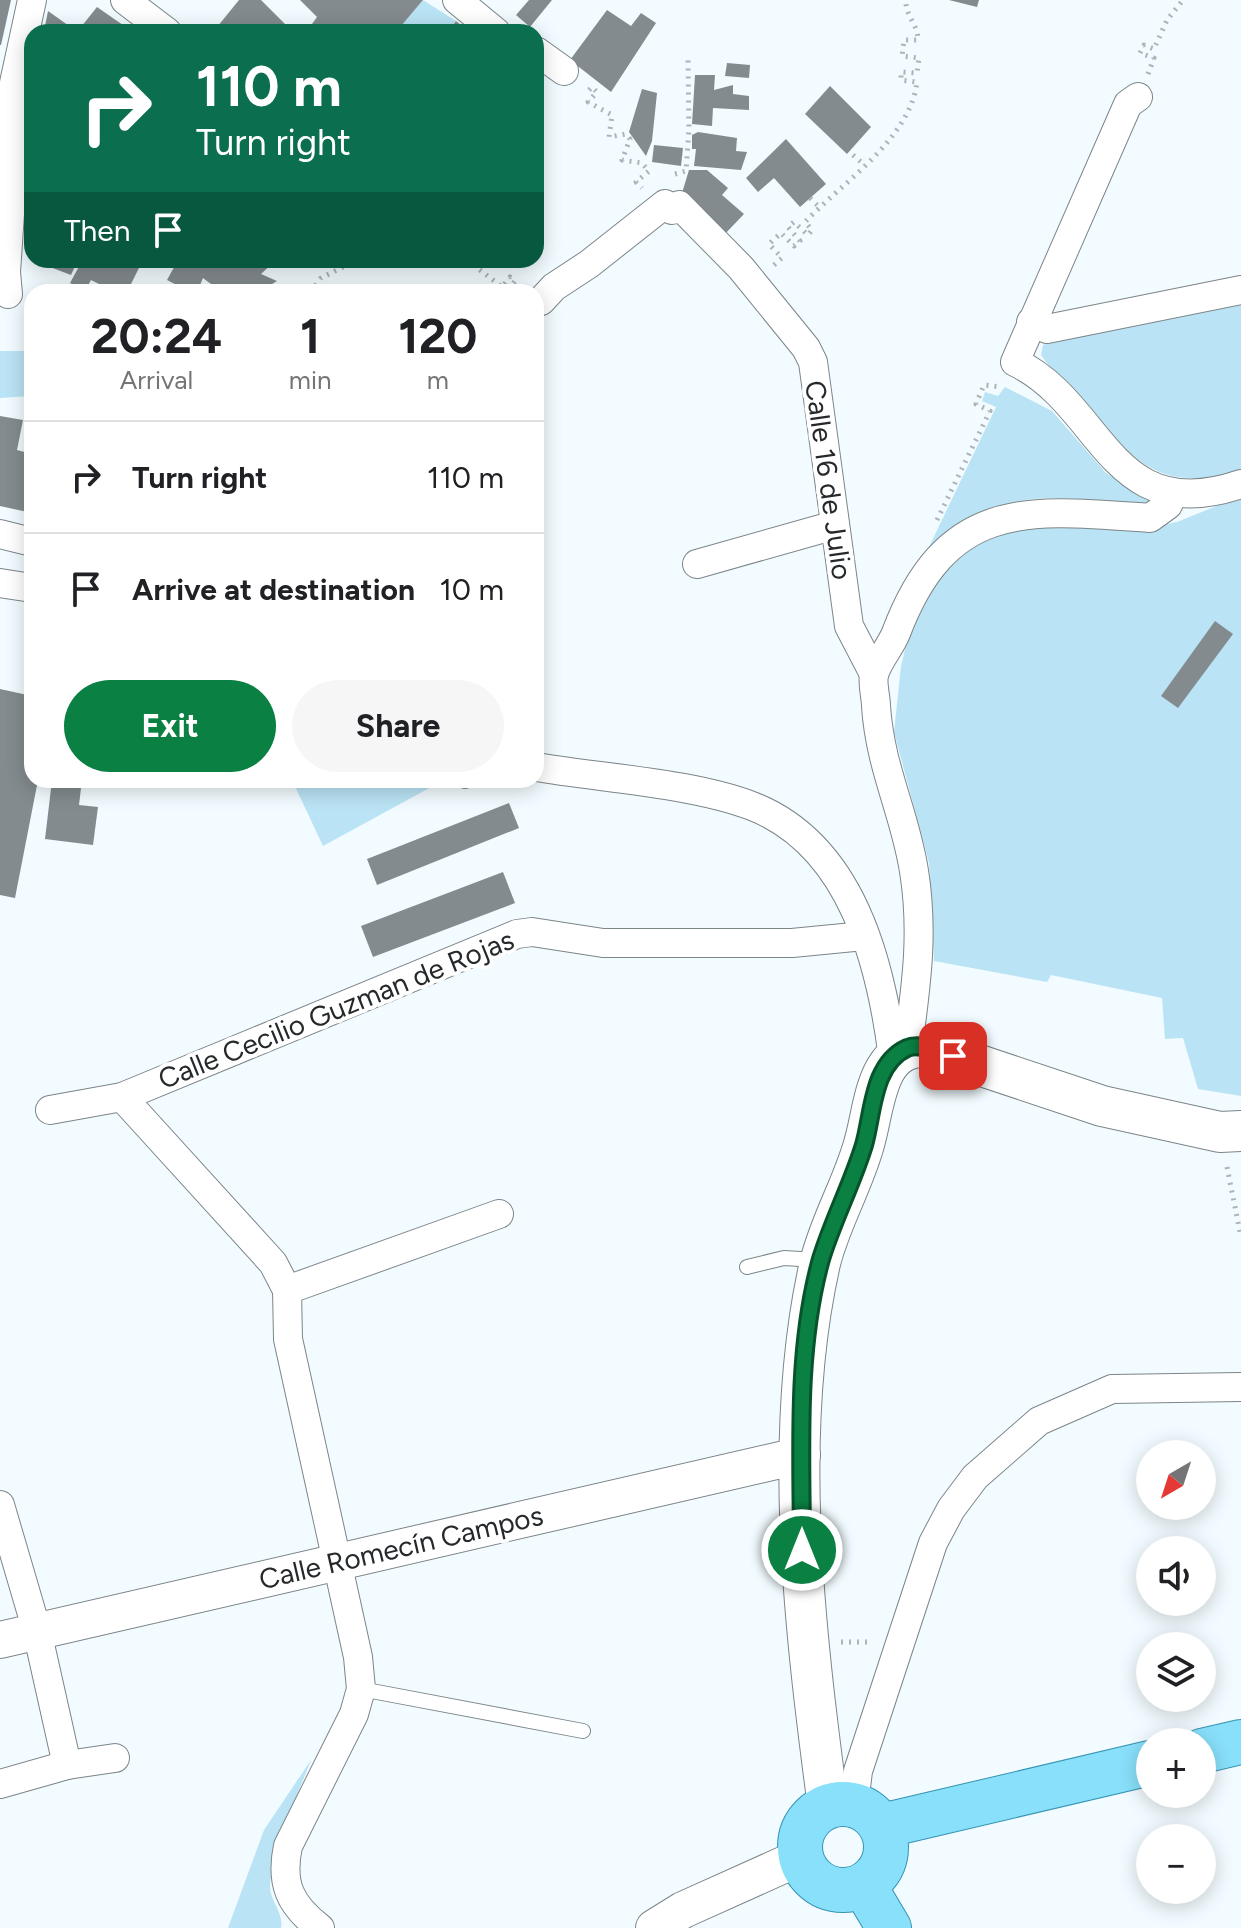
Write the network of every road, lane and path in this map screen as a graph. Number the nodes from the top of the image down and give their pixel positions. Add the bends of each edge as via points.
1 (32, 0) edge
2 (125, 0) edge
3 (457, 0) edge
4 (906, 0) edge
5 (1183, 0) edge
6 (25, 24) edge
7 (156, 24) edge
8 (486, 24) edge
9 (24, 27) edge
10 (544, 57) edge
11 (688, 59) dead end
12 (564, 71) joint
13 (7, 83) edge
14 (1138, 97) joint
15 (853, 155) dead end
16 (863, 164) junction
17 (675, 174) dead end
18 (654, 177) dead end
19 (652, 189) dead end
20 (810, 198) dead end
21 (679, 205) junction
22 (819, 207) junction
23 (341, 268) edge
24 (477, 268) edge
25 (741, 268) junction
26 (317, 284) edge
27 (498, 284) edge
28 (1241, 290) edge
29 (8, 294) dead end
30 (544, 298) edge
31 (1031, 322) junction
32 (1015, 362) junction
33 (1241, 484) edge
34 (1172, 493) junction
35 (835, 525) junction
36 (0, 534) edge
37 (24, 540) edge
38 (697, 564) dead end
39 (922, 575) junction
40 (0, 583) edge
41 (24, 587) edge
42 (874, 674) junction
43 (544, 768) edge
44 (864, 936) junction
45 (901, 1053) junction
46 (122, 1097) junction
47 (50, 1110) dead end
48 (1230, 1132) edge
49 (499, 1214) dead end
50 (1241, 1237) edge
51 (821, 1261) junction
52 (747, 1267) dead end
53 (287, 1290) junction
54 (1241, 1387) edge
55 (802, 1455) junction
56 (0, 1505) edge
57 (337, 1562) junction
58 (37, 1631) junction
59 (0, 1640) edge
60 (808, 1642) junction
61 (901, 1642) junction
62 (361, 1689) junction
63 (583, 1731) dead end
64 (1241, 1742) edge
65 (1216, 1748) edge
66 (115, 1758) dead end
67 (67, 1765) junction
68 (1136, 1765) edge
69 (0, 1784) edge
70 (854, 1812) junction
71 (801, 1857) junction
72 (864, 1886) junction
73 (320, 1928) edge
74 (654, 1928) edge
75 (889, 1928) edge

1 - 6 street
2 - 7 street
3 - 8 street
4 - 16 path via 918,40 904,40 902,56 919,58 917,73 901,72 901,80 917,82 915,101 900,126
5 - 14 path via 1154,49 1144,45 1140,53 1154,58
9 - 13 street
10 - 12 street
11 - 17 path via 689,150 686,171
12 - 18 path via 584,79 575,91 582,96 592,87 597,92 588,102 612,115 609,137 626,134 630,139 622,160 642,163 649,171 636,182 641,188
13 - 29 street
14 - 31 street via 1128,104
15 - 16 path
16 - 22 path
19 - 21 path via 645,194 651,201 665,190
20 - 22 path
21 - 25 street, Calle 16 de Julio
21 - 30 street via 672,210 665,204
22 - 25 path via 805,222 812,230 808,235 794,222 788,227 800,241 794,246 781,233 769,244 782,258 765,275 751,261
23 - 26 path
24 - 27 path
25 - 35 street, Calle 16 de Julio via 813,362
28 - 31 street via 1047,329
31 - 32 street
32 - 34 street via 1032,370 1125,469
32 - 39 path via 1001,386 984,385 976,404 990,411 925,545
33 - 34 street via 1197,495
34 - 39 street via 1161,513 1150,518 1046,511 997,520 959,542
35 - 38 street
35 - 42 street, Calle 16 de Julio via 849,626
36 - 37 street
39 - 42 street
40 - 41 street
42 - 45 street via 881,757 914,871 920,965
43 - 44 street via 711,794 753,806 802,837 836,872
44 - 45 street
44 - 46 street, Calle Cecilio Guzman de Rojas via 792,943 603,943 517,934
45 - 48 main road via 925,1047 1102,1106
45 - 51 main road via 880,1076 864,1146
46 - 47 street, Calle Cecilio Guzman de Rojas
46 - 53 street via 273,1263
48 - 50 path
49 - 53 street
51 - 52 lane via 784,1258
51 - 55 main road via 808,1345
53 - 57 street via 288,1339
54 - 61 street via 1112,1389 1039,1421 975,1477 951,1509 933,1543
55 - 57 street, Calle Romecín Campos
55 - 60 main road
56 - 58 street
57 - 58 street, Calle Romecín Campos
57 - 62 street
58 - 59 street, Calle Romecín Campos
58 - 67 street
60 - 61 path
60 - 70 main road
61 - 70 street via 858,1771
62 - 63 lane
62 - 73 street via 354,1714 288,1846 284,1867 290,1898
64 - 65 main road
66 - 67 street
67 - 69 street
68 - 70 main road
70 - 71 main road via 808,1821
70 - 72 main road via 887,1852 883,1866
71 - 72 main road via 825,1887
71 - 74 street
72 - 75 main road

